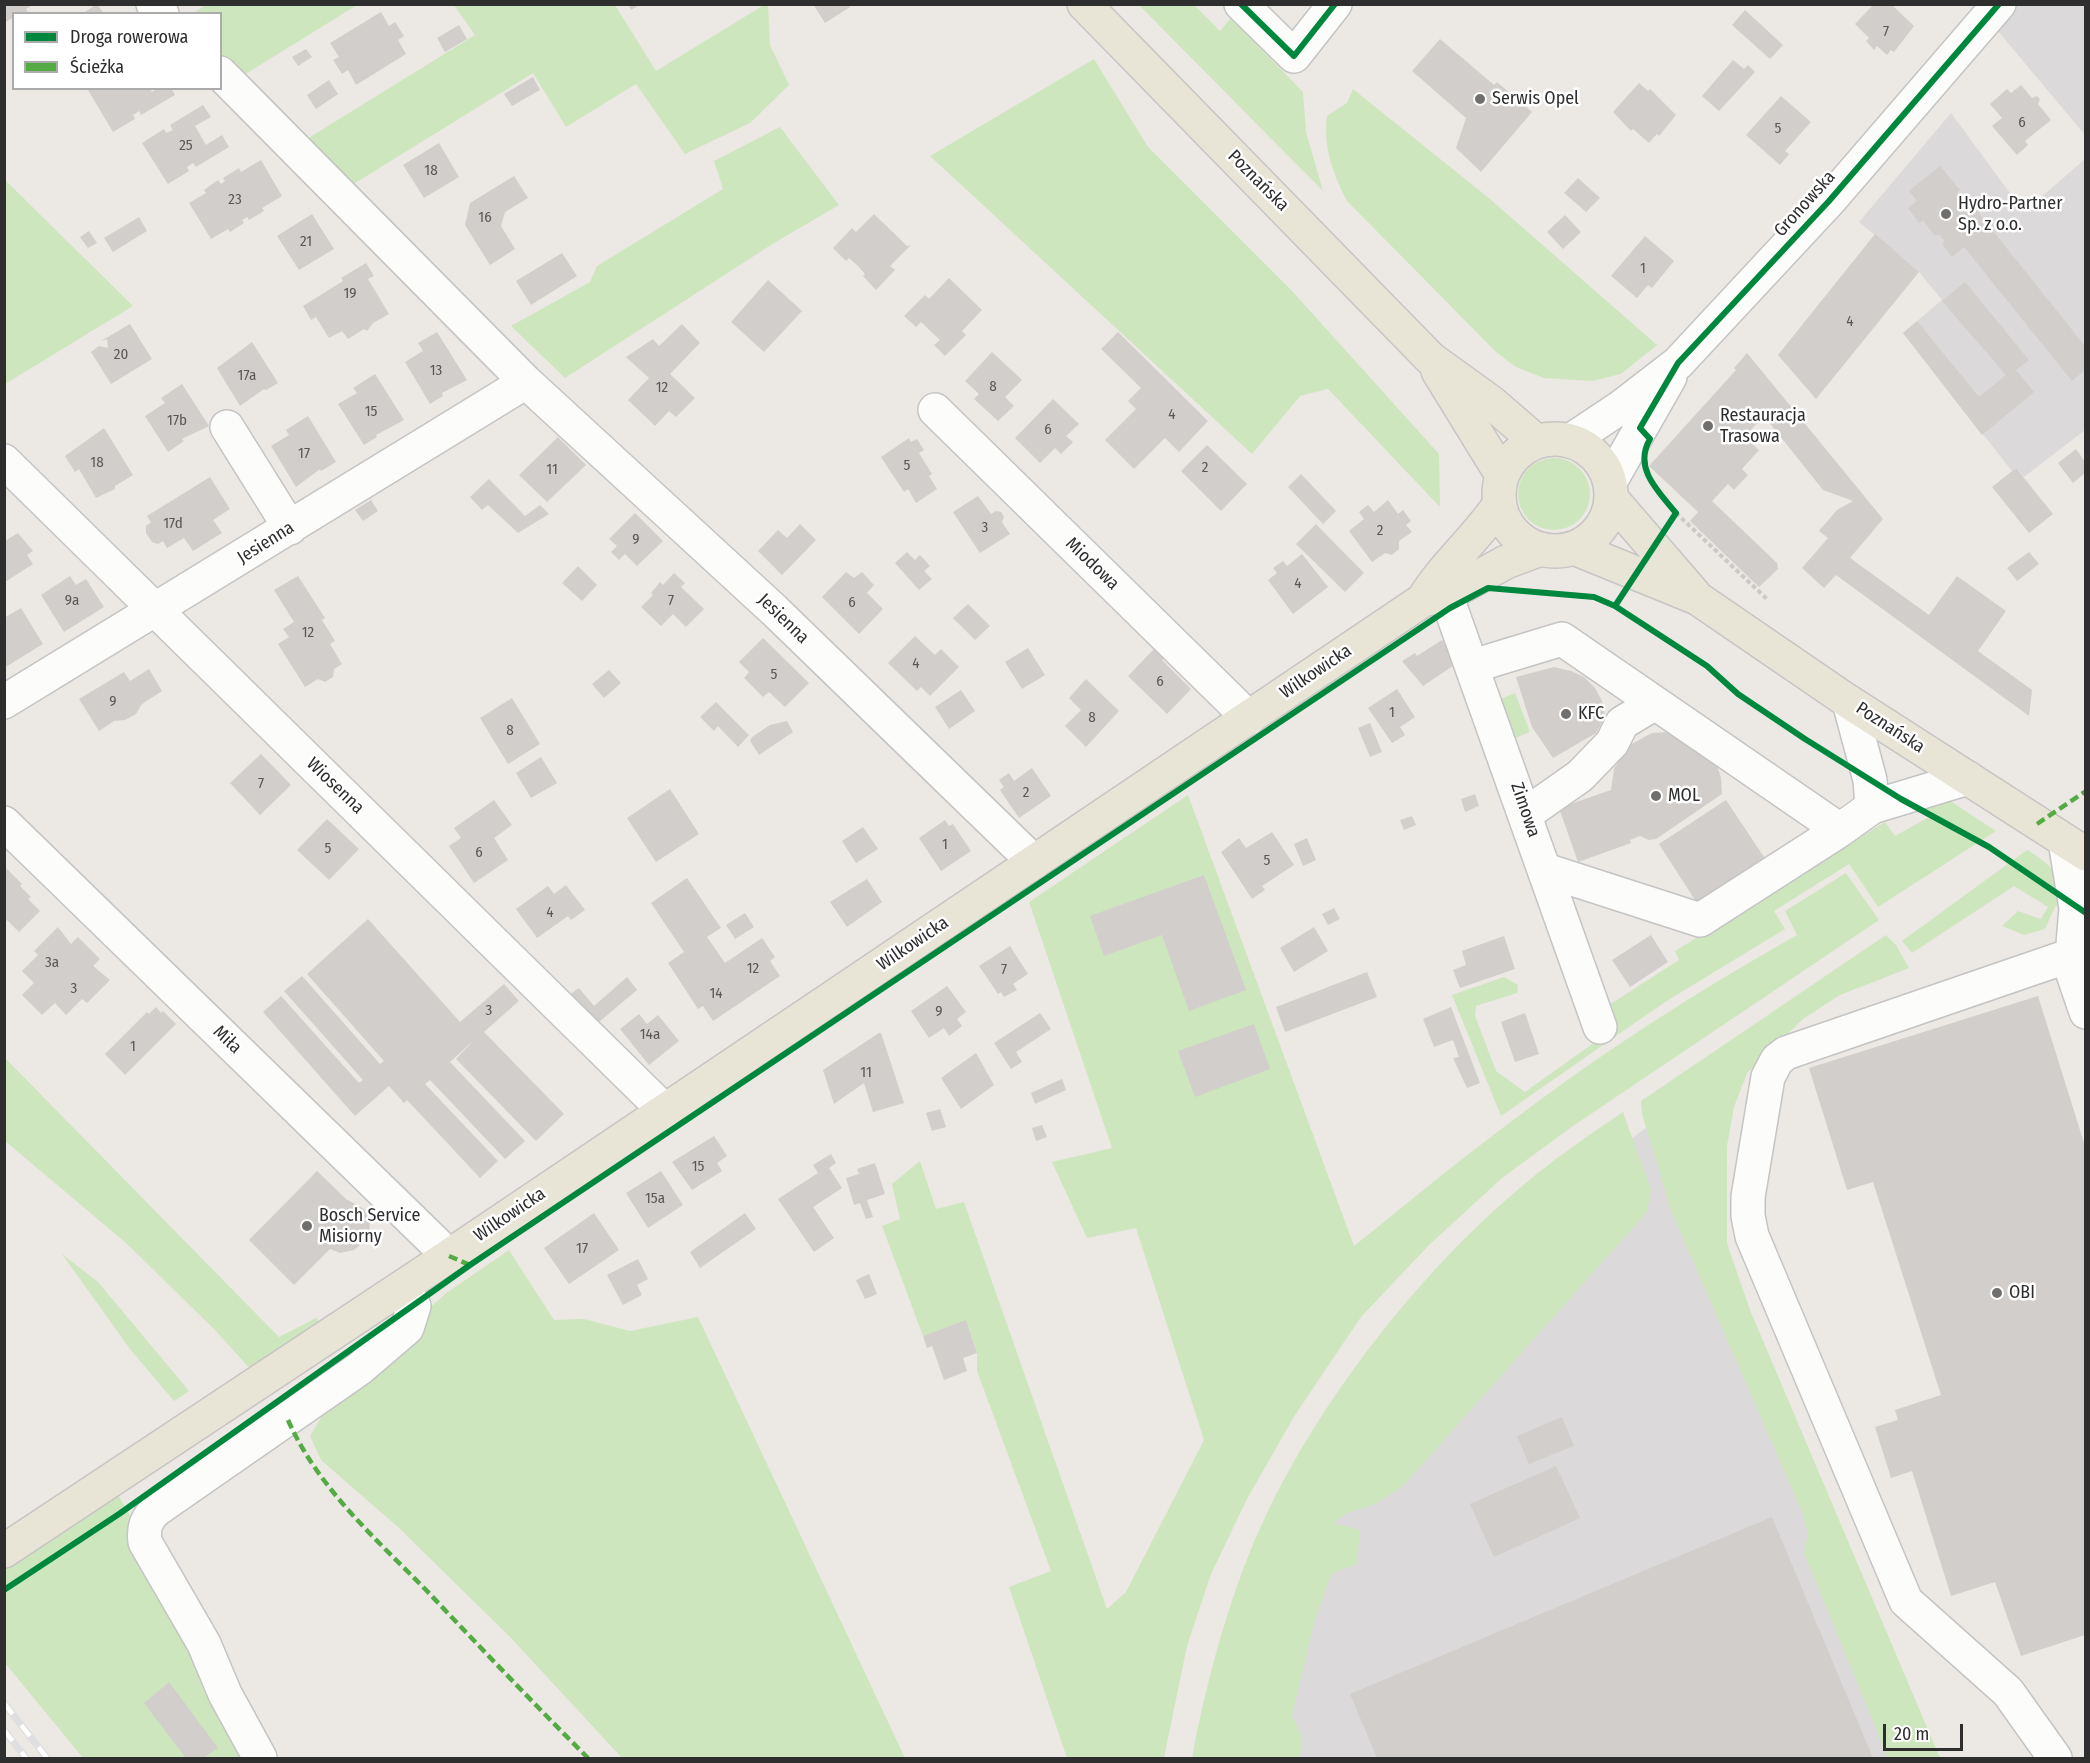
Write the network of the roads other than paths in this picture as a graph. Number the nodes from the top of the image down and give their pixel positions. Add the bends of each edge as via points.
1 (1084, 4) edge
2 (1241, 4) edge
3 (1335, 4) edge
4 (1998, 4) edge
5 (222, 74) edge
6 (1431, 359) junction
7 (1678, 363) junction
8 (526, 382) junction
9 (935, 410) dead end
10 (227, 427) dead end
11 (1570, 441) junction
12 (1537, 442) junction
13 (4, 461) edge
14 (1501, 490) junction
15 (1610, 490) junction
16 (290, 528) junction
17 (1574, 548) junction
18 (1541, 549) junction
19 (1435, 597) junction
20 (1697, 598) junction
21 (155, 611) junction
22 (1473, 666) junction
23 (4, 702) edge
24 (1850, 702) junction
25 (1655, 703) junction
26 (1249, 718) junction
27 (1968, 778) junction
28 (1872, 807) junction
29 (1526, 814) junction
30 (4, 823) edge
31 (1840, 830) junction
32 (2075, 848) edge
33 (1034, 862) junction
34 (1545, 870) junction
35 (2079, 964) edge
36 (2085, 1012) edge
37 (1600, 1026) dead end
38 (665, 1111) junction
39 (449, 1256) junction
40 (403, 1287) junction
41 (4, 1551) edge
42 (260, 1758) edge
43 (2055, 1758) edge

1 - 6 main road, Poznańska
2 - 3 street via 1294,56
4 - 7 street, Gronowska via 1829,201
5 - 8 street, Jesienna
6 - 12 main road, Poznańska
6 - 14 main road, Poznańska
7 - 11 street, Gronowska
7 - 15 street, Gronowska
8 - 16 street, Jesienna
8 - 33 street, Jesienna via 774,610
9 - 26 street, Miodowa
10 - 16 street
11 - 12 main road
11 - 15 main road via 1592,452 1606,471
12 - 14 main road via 1516,455
13 - 21 street, Wiosenna
14 - 18 main road via 1504,520 1513,533
14 - 19 main road, Wilkowicka via 1480,532 1436,578
15 - 17 main road via 1608,514 1600,529
15 - 20 main road, Poznańska
16 - 21 street, Jesienna
17 - 18 main road via 1557,552
17 - 20 main road, Poznańska
18 - 19 main road, Wilkowicka
19 - 22 street, Zimowa
19 - 26 main road, Wilkowicka
20 - 24 main road, Poznańska
21 - 23 street, Jesienna
21 - 38 street, Wiosenna
22 - 25 street via 1562,639
22 - 29 street, Zimowa
24 - 27 main road, Poznańska
24 - 28 street via 1870,780
25 - 29 street via 1622,723 1612,743 1580,776
25 - 31 street
26 - 33 main road, Wilkowicka
27 - 28 street
27 - 32 main road, Poznańska
28 - 31 street
29 - 34 street, Zimowa
30 - 39 street, Miła
31 - 34 street via 1700,920
32 - 35 street
33 - 38 main road, Wilkowicka
34 - 37 street, Zimowa
35 - 36 street
35 - 43 street via 1786,1053 1768,1077 1747,1206 1752,1236 1906,1602 2008,1692
38 - 39 main road, Wilkowicka
39 - 40 main road, Wilkowicka
40 - 41 main road, Wilkowicka
40 - 42 street via 414,1306 407,1328 303,1410 148,1517 146,1542 204,1644 225,1694

